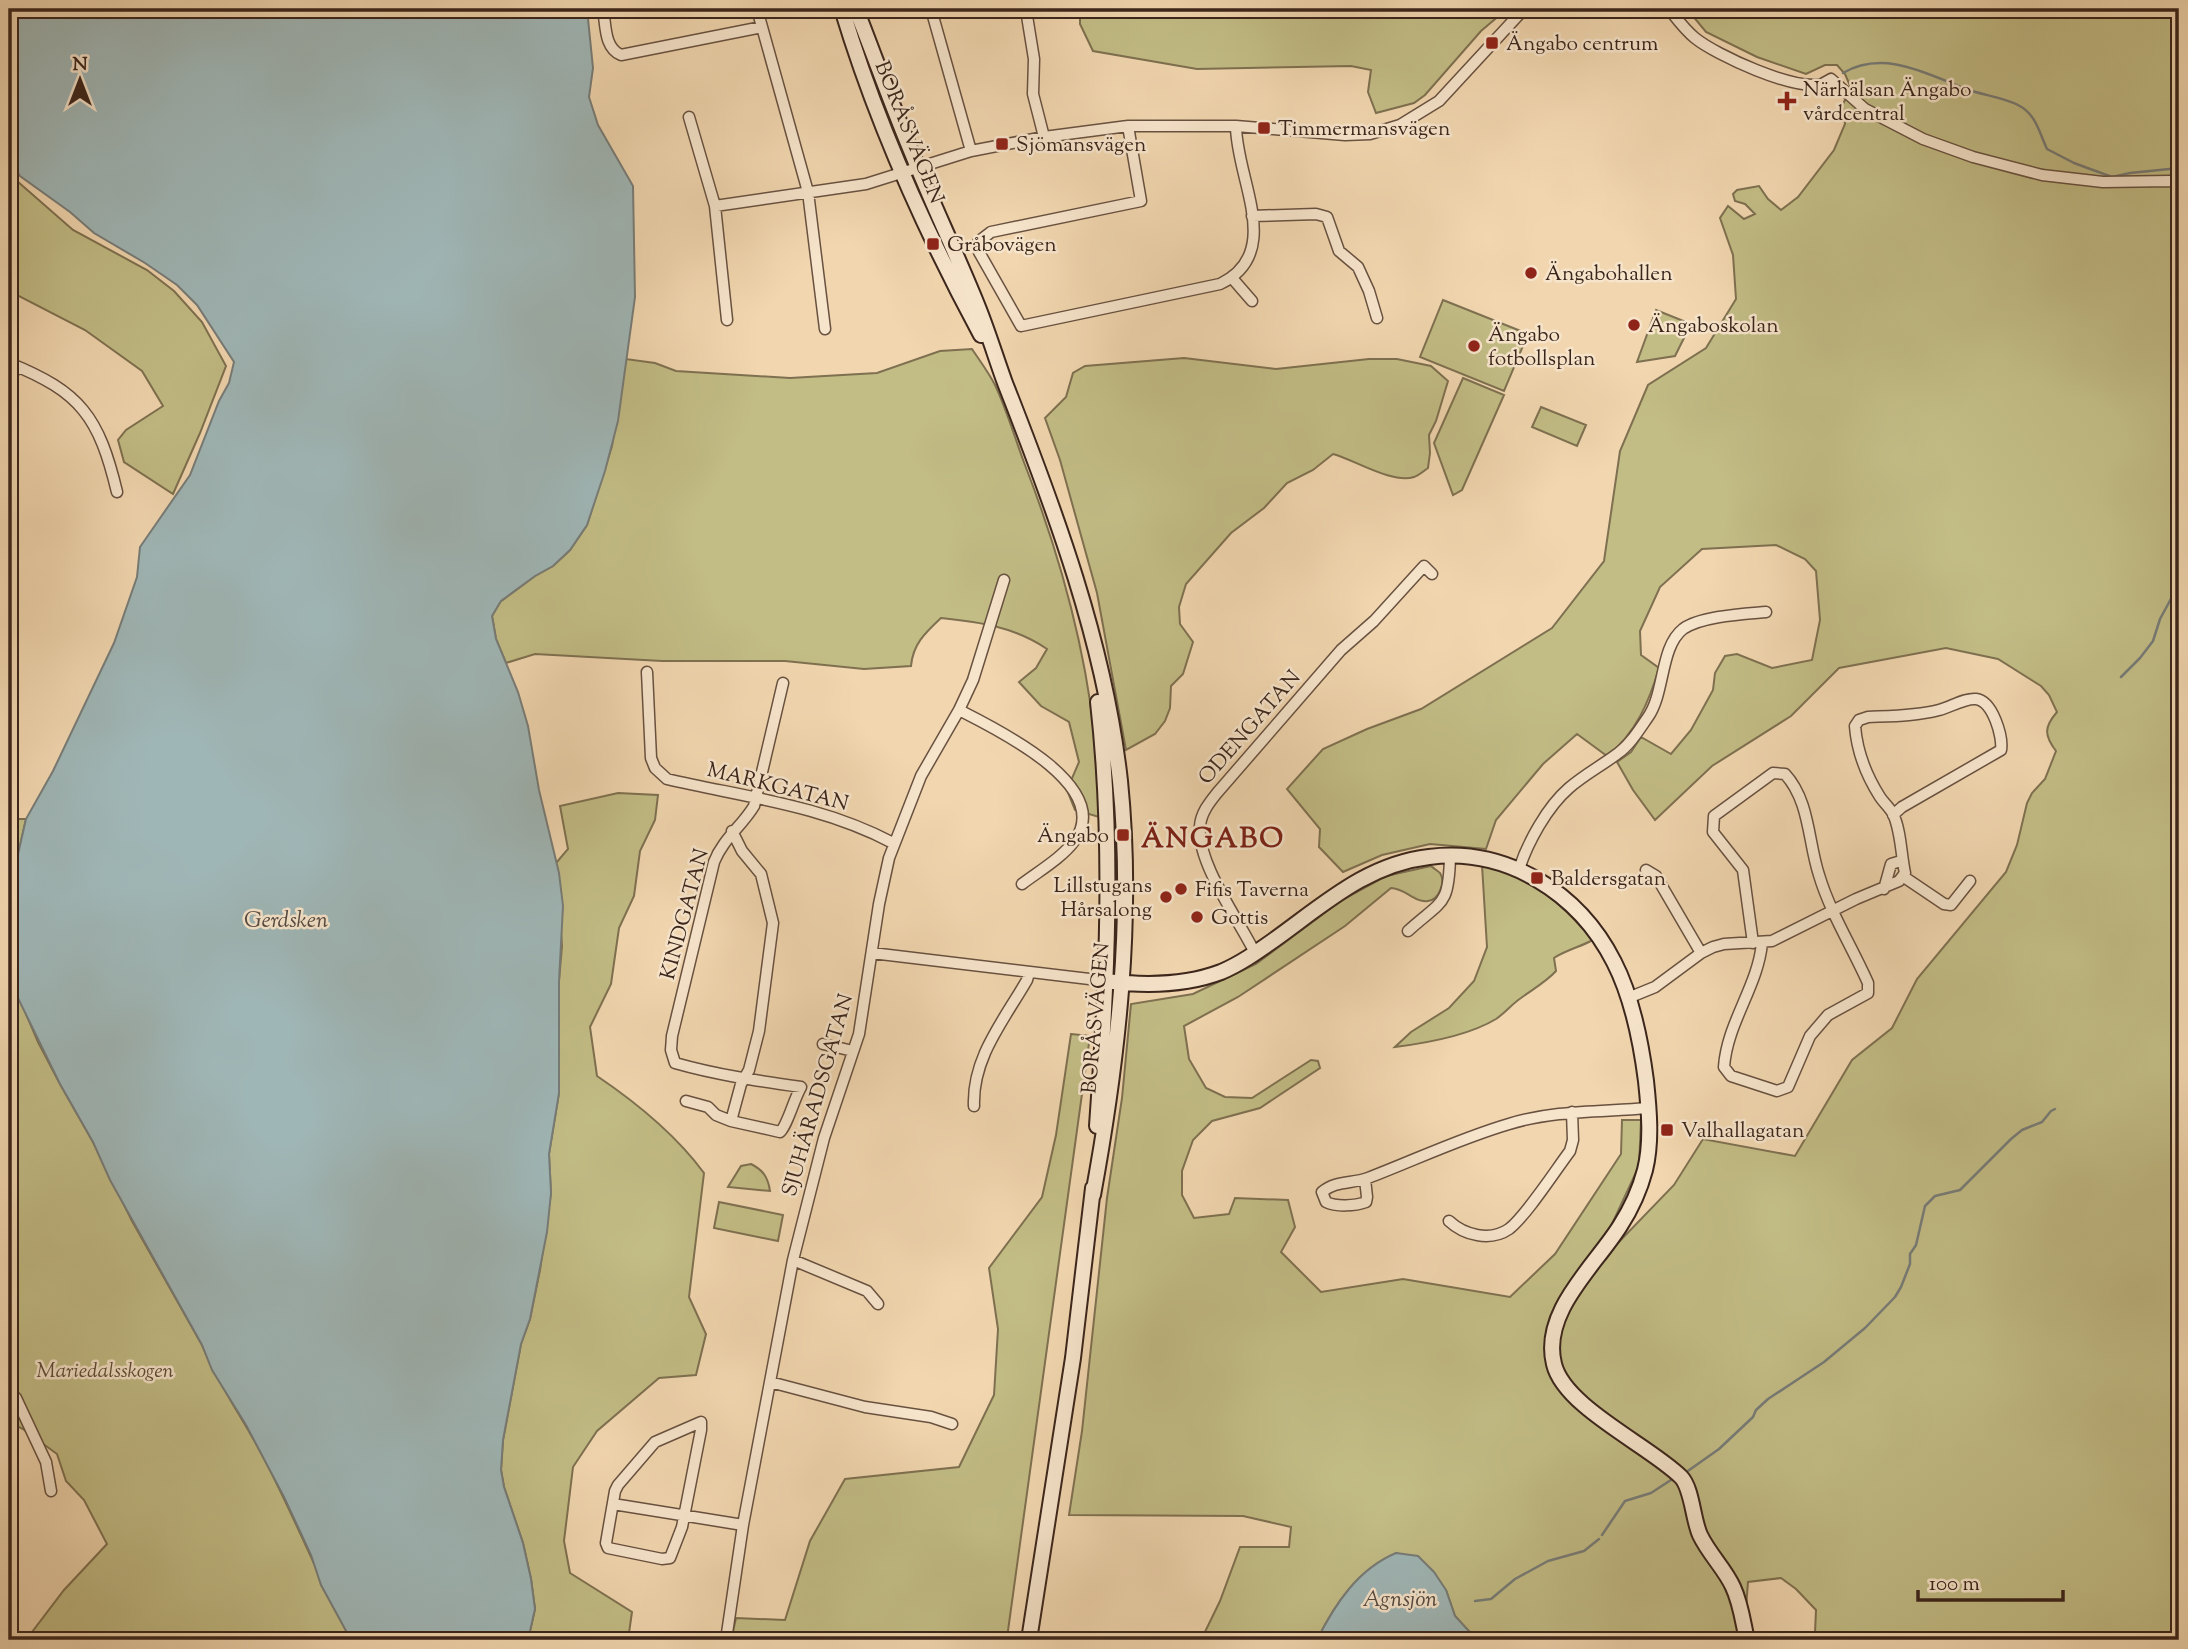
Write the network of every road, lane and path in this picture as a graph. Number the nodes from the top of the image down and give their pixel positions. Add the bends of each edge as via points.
1 (603, 9) edge
2 (757, 9) edge
3 (842, 9) edge
4 (856, 9) edge
5 (931, 9) edge
6 (1032, 9) edge
7 (1524, 9) edge
8 (1669, 9) edge
9 (762, 27) junction
10 (689, 117) dead end
11 (1128, 126) junction
12 (1236, 126) junction
13 (1044, 137) junction
14 (971, 151) junction
15 (918, 168) junction
16 (902, 172) junction
17 (2179, 183) edge
18 (808, 192) junction
19 (715, 206) junction
20 (1252, 216) junction
21 (1232, 278) junction
22 (1252, 301) dead end
23 (1377, 318) dead end
24 (727, 320) dead end
25 (825, 329) dead end
26 (13, 365) edge
27 (9, 378) edge
28 (1004, 379) junction
29 (117, 492) dead end
30 (1432, 574) dead end
31 (1004, 580) dead end
32 (1766, 612) dead end
33 (647, 672) dead end
34 (783, 683) dead end
35 (959, 710) junction
36 (757, 798) junction
37 (1893, 814) junction
38 (732, 831) junction
39 (893, 843) junction
40 (1450, 856) junction
41 (1901, 861) junction
42 (1519, 869) junction
43 (1646, 870) dead end
44 (1903, 877) junction
45 (1970, 881) dead end
46 (1021, 884) dead end
47 (1884, 889) junction
48 (1833, 910) junction
49 (1408, 931) dead end
50 (1758, 943) junction
51 (872, 953) junction
52 (1255, 954) junction
53 (1701, 954) junction
54 (1029, 973) junction
55 (1113, 982) junction
56 (1628, 998) junction
57 (823, 1044) dead end
58 (853, 1051) junction
59 (744, 1078) junction
60 (686, 1101) dead end
61 (974, 1107) dead end
62 (1648, 1108) junction
63 (1572, 1112) junction
64 (731, 1121) junction
65 (1365, 1179) dead end
66 (1449, 1221) dead end
67 (793, 1260) junction
68 (878, 1304) dead end
69 (770, 1382) junction
70 (9, 1391) edge
71 (952, 1424) dead end
72 (51, 1491) dead end
73 (613, 1504) junction
74 (685, 1517) junction
75 (743, 1525) junction
76 (726, 1640) edge
77 (1029, 1640) edge
78 (1747, 1640) edge

1 - 9 street via 609,45 621,55
2 - 9 street
3 - 16 main road, BORÅSVÄGEN
4 - 15 main road, BORÅSVÄGEN
5 - 14 street
6 - 13 street via 1027,16 1034,59 1033,94
7 - 12 street via 1450,91 1400,125 1356,135
8 - 17 street via 1697,40 1729,59 1796,82 1822,84 1831,79 1865,109 1923,139 1973,157 2042,175
9 - 18 street
10 - 19 street
11 - 12 street
11 - 13 street
11 - 21 street via 1141,201 991,232 978,242 979,252 1021,326
12 - 20 street
13 - 14 street
14 - 15 street
15 - 16 street
15 - 28 main road, BORÅSVÄGEN via 979,308
16 - 18 street via 866,184
16 - 28 main road, BORÅSVÄGEN via 933,244
18 - 19 street
18 - 25 street
19 - 24 street
20 - 21 street via 1255,239 1250,259
20 - 23 street via 1327,217 1339,251 1358,268 1369,290
21 - 22 street
26 - 27 street
26 - 29 street via 59,387 87,413 105,446
28 - 55 main road, BORÅSVÄGEN via 1063,535 1091,637 1108,808
30 - 52 street, ODENGATAN via 1424,566 1341,650 1205,810 1199,836 1205,859
31 - 35 street, SJUHÄRADSGATAN via 980,662
32 - 42 street via 1693,624 1676,637 1650,714 1628,745 1560,797
33 - 36 street, MARKGATAN via 655,768 667,779
34 - 36 street
35 - 39 street, SJUHÄRADSGATAN via 921,775
35 - 46 street via 1049,764 1080,804 1082,817 1075,840
36 - 38 street, KINDGATAN via 747,817
36 - 39 street, MARKGATAN via 844,820
37 - 37 street via 1866,773 1856,744 1859,720 1940,710 1963,701 1984,702 2000,730 2001,750
37 - 41 street
38 - 59 street via 761,874 773,916 759,1031
38 - 59 street, KINDGATAN via 714,862 671,1050 675,1063
39 - 51 street, SJUHÄRADSGATAN
40 - 42 main road
40 - 49 street via 1447,892 1441,904
40 - 52 main road via 1415,859 1376,870
41 - 44 street
41 - 47 street via 1891,863
42 - 56 main road via 1579,911 1614,962
43 - 53 street via 1656,876
44 - 45 street via 1951,905
44 - 47 street
47 - 48 street
48 - 50 street via 1772,941
48 - 50 street via 1818,874 1810,826 1791,780 1773,773 1714,816 1712,825 1743,870
48 - 50 street via 1868,982 1868,993 1828,1015 1810,1035 1788,1087 1777,1091 1731,1076 1724,1067 1735,1023 1761,957
50 - 53 street via 1724,944
51 - 54 street
51 - 58 street, SJUHÄRADSGATAN
52 - 55 main road via 1221,972 1184,982
53 - 56 street via 1655,987
54 - 55 street
54 - 61 street via 986,1048
55 - 77 main road, BORÅSVÄGEN via 1073,1358
56 - 62 main road via 1642,1054
57 - 58 street
58 - 67 street, SJUHÄRADSGATAN via 824,1138
59 - 64 street
59 - 64 street via 801,1087 782,1132
60 - 64 street
62 - 63 street
62 - 78 main road via 1646,1168 1635,1198 1566,1301 1556,1325 1553,1362 1557,1375 1579,1399 1684,1479 1699,1533 1733,1586
63 - 65 street via 1511,1123
63 - 66 street via 1570,1152 1508,1229 1469,1234
67 - 68 street via 867,1291
67 - 69 street, SJUHÄRADSGATAN
69 - 71 street
69 - 75 street, SJUHÄRADSGATAN
70 - 72 street via 46,1462
73 - 74 street
73 - 74 street via 608,1548 662,1559 670,1558
73 - 74 street via 618,1485 655,1442 701,1422
74 - 75 street
75 - 76 street, SJUHÄRADSGATAN

